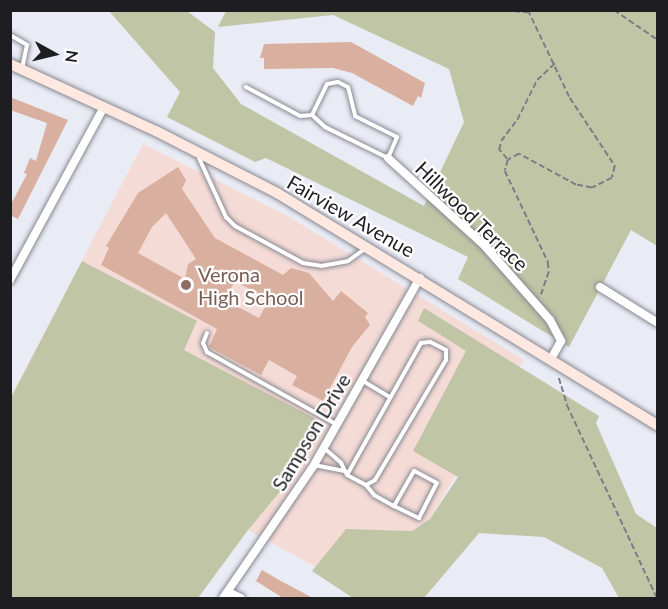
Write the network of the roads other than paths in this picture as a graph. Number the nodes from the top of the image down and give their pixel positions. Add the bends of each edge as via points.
1 (10, 35) edge
2 (10, 64) edge
3 (21, 69) junction
4 (246, 87) dead end
5 (104, 107) junction
6 (312, 115) junction
7 (197, 151) junction
8 (388, 158) junction
9 (367, 246) junction
10 (420, 278) junction
11 (10, 280) edge
12 (600, 287) dead end
13 (657, 322) edge
14 (207, 333) dead end
15 (555, 362) junction
16 (362, 380) junction
17 (390, 397) junction
18 (337, 424) junction
19 (657, 426) edge
20 (324, 448) junction
21 (314, 465) junction
22 (345, 473) junction
23 (366, 485) junction
24 (394, 506) junction
25 (225, 595) edge
26 (241, 598) edge

1 - 3 lane via 24,42 28,49
2 - 3 main road, Fairview Avenue
3 - 5 main road, Fairview Avenue
4 - 6 lane via 300,116
5 - 7 main road, Fairview Avenue
5 - 11 street
6 - 8 lane via 325,128
6 - 8 lane via 327,84 338,82 348,87 355,116 397,137
7 - 9 main road, Fairview Avenue
7 - 9 lane via 226,217 235,226 315,266 353,259
8 - 15 street, Hillwood Terrace via 483,244 546,316 561,341
9 - 10 main road, Fairview Avenue
10 - 15 main road, Fairview Avenue
10 - 16 street, Sampson Drive
12 - 13 street
14 - 18 lane via 203,343 207,352
15 - 19 main road, Fairview Avenue
16 - 17 lane
16 - 18 street, Sampson Drive
17 - 22 lane
17 - 23 lane via 421,344 430,342 446,350 446,360 381,473
18 - 20 street, Sampson Drive
20 - 21 street, Sampson Drive
20 - 22 lane via 337,458
21 - 22 lane
21 - 25 street, Sampson Drive
22 - 23 lane
23 - 24 lane
24 - 24 lane via 421,517 437,483 414,471
25 - 26 street

